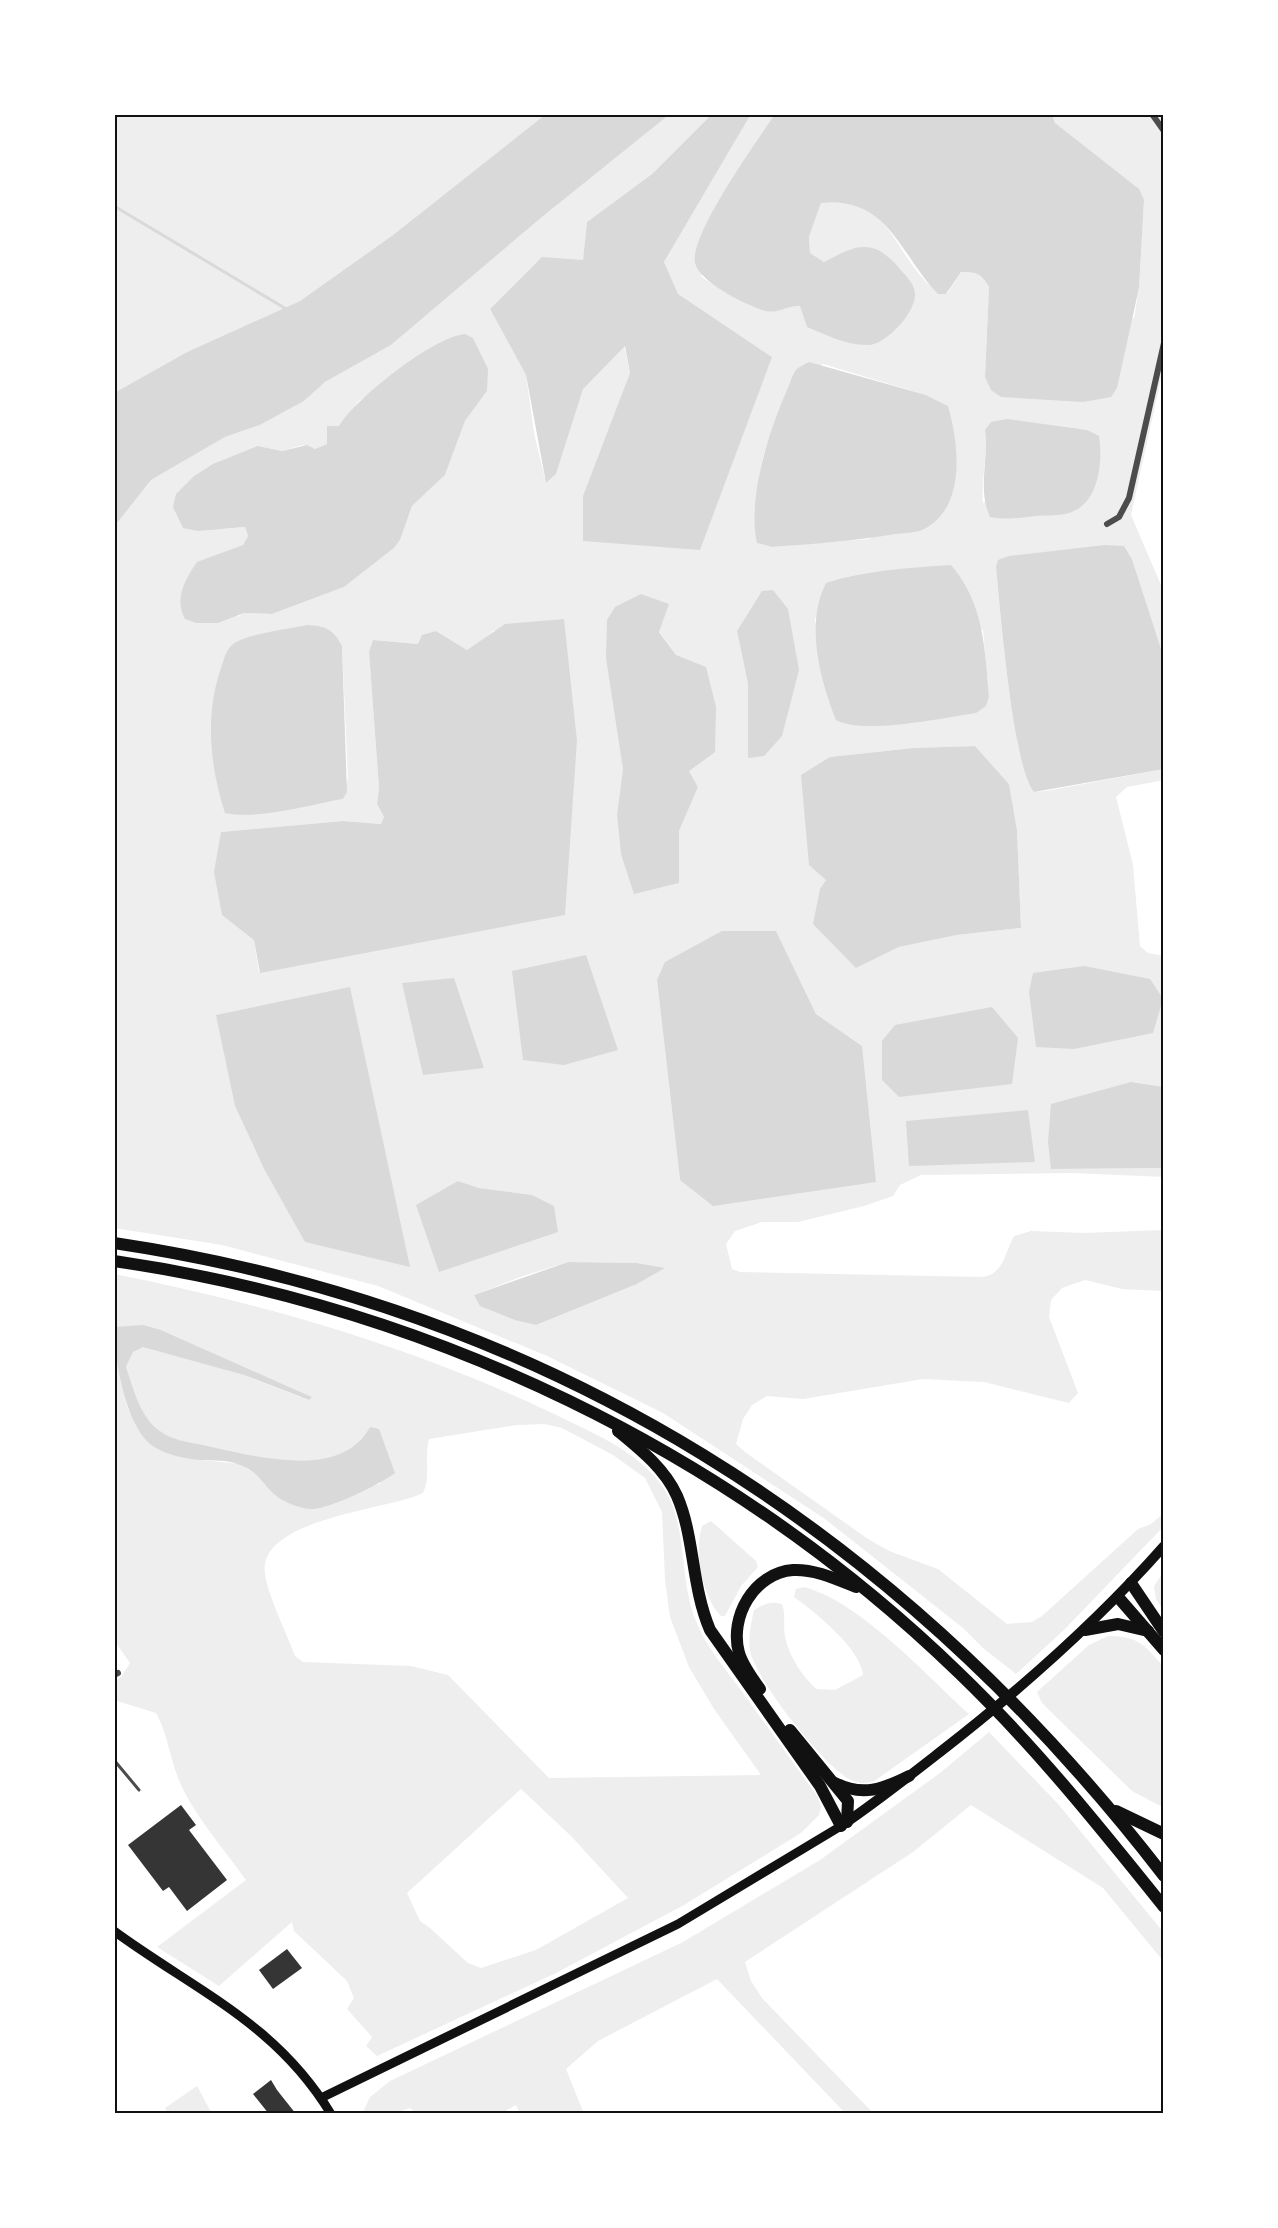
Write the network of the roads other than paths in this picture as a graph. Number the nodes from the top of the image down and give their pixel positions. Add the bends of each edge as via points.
1 (1152, 114) edge
2 (1164, 131) edge
3 (1164, 343) edge
4 (1107, 524) dead end
5 (114, 1243) edge
6 (114, 1261) edge
7 (599, 1415) junction
8 (1164, 1546) edge
9 (1131, 1583) junction
10 (868, 1591) junction
11 (1118, 1597) junction
12 (1085, 1630) junction
13 (1149, 1632) junction
14 (1164, 1632) edge
15 (1164, 1650) edge
16 (114, 1760) edge
17 (909, 1776) junction
18 (835, 1783) junction
19 (139, 1790) dead end
20 (1109, 1808) junction
21 (844, 1824) junction
22 (1164, 1833) edge
23 (1164, 1876) edge
24 (1164, 1907) edge
25 (114, 1931) edge
26 (321, 2098) junction
27 (331, 2114) edge

1 - 2 street
3 - 4 street via 1126,509
5 - 20 highway via 277,1275 392,1310 477,1341 628,1411 750,1483 880,1579 973,1660
6 - 7 highway via 239,1284 359,1316 470,1356
7 - 10 highway via 693,1467
7 - 21 highway via 649,1458 676,1494 684,1514 700,1605 710,1629
8 - 9 main road
9 - 11 main road
9 - 14 highway
10 - 18 highway via 813,1572 786,1571 755,1589 741,1611 738,1627 740,1653 749,1673 792,1733
10 - 24 highway via 1014,1728
11 - 12 main road
11 - 13 highway
12 - 13 highway via 1118,1624
12 - 17 main road
13 - 15 highway
16 - 19 lane
17 - 18 highway via 869,1792
17 - 21 main road
18 - 21 highway via 848,1801
20 - 22 highway
20 - 23 highway
21 - 26 main road via 678,1924
25 - 26 main road via 254,2026 286,2055
26 - 27 main road

